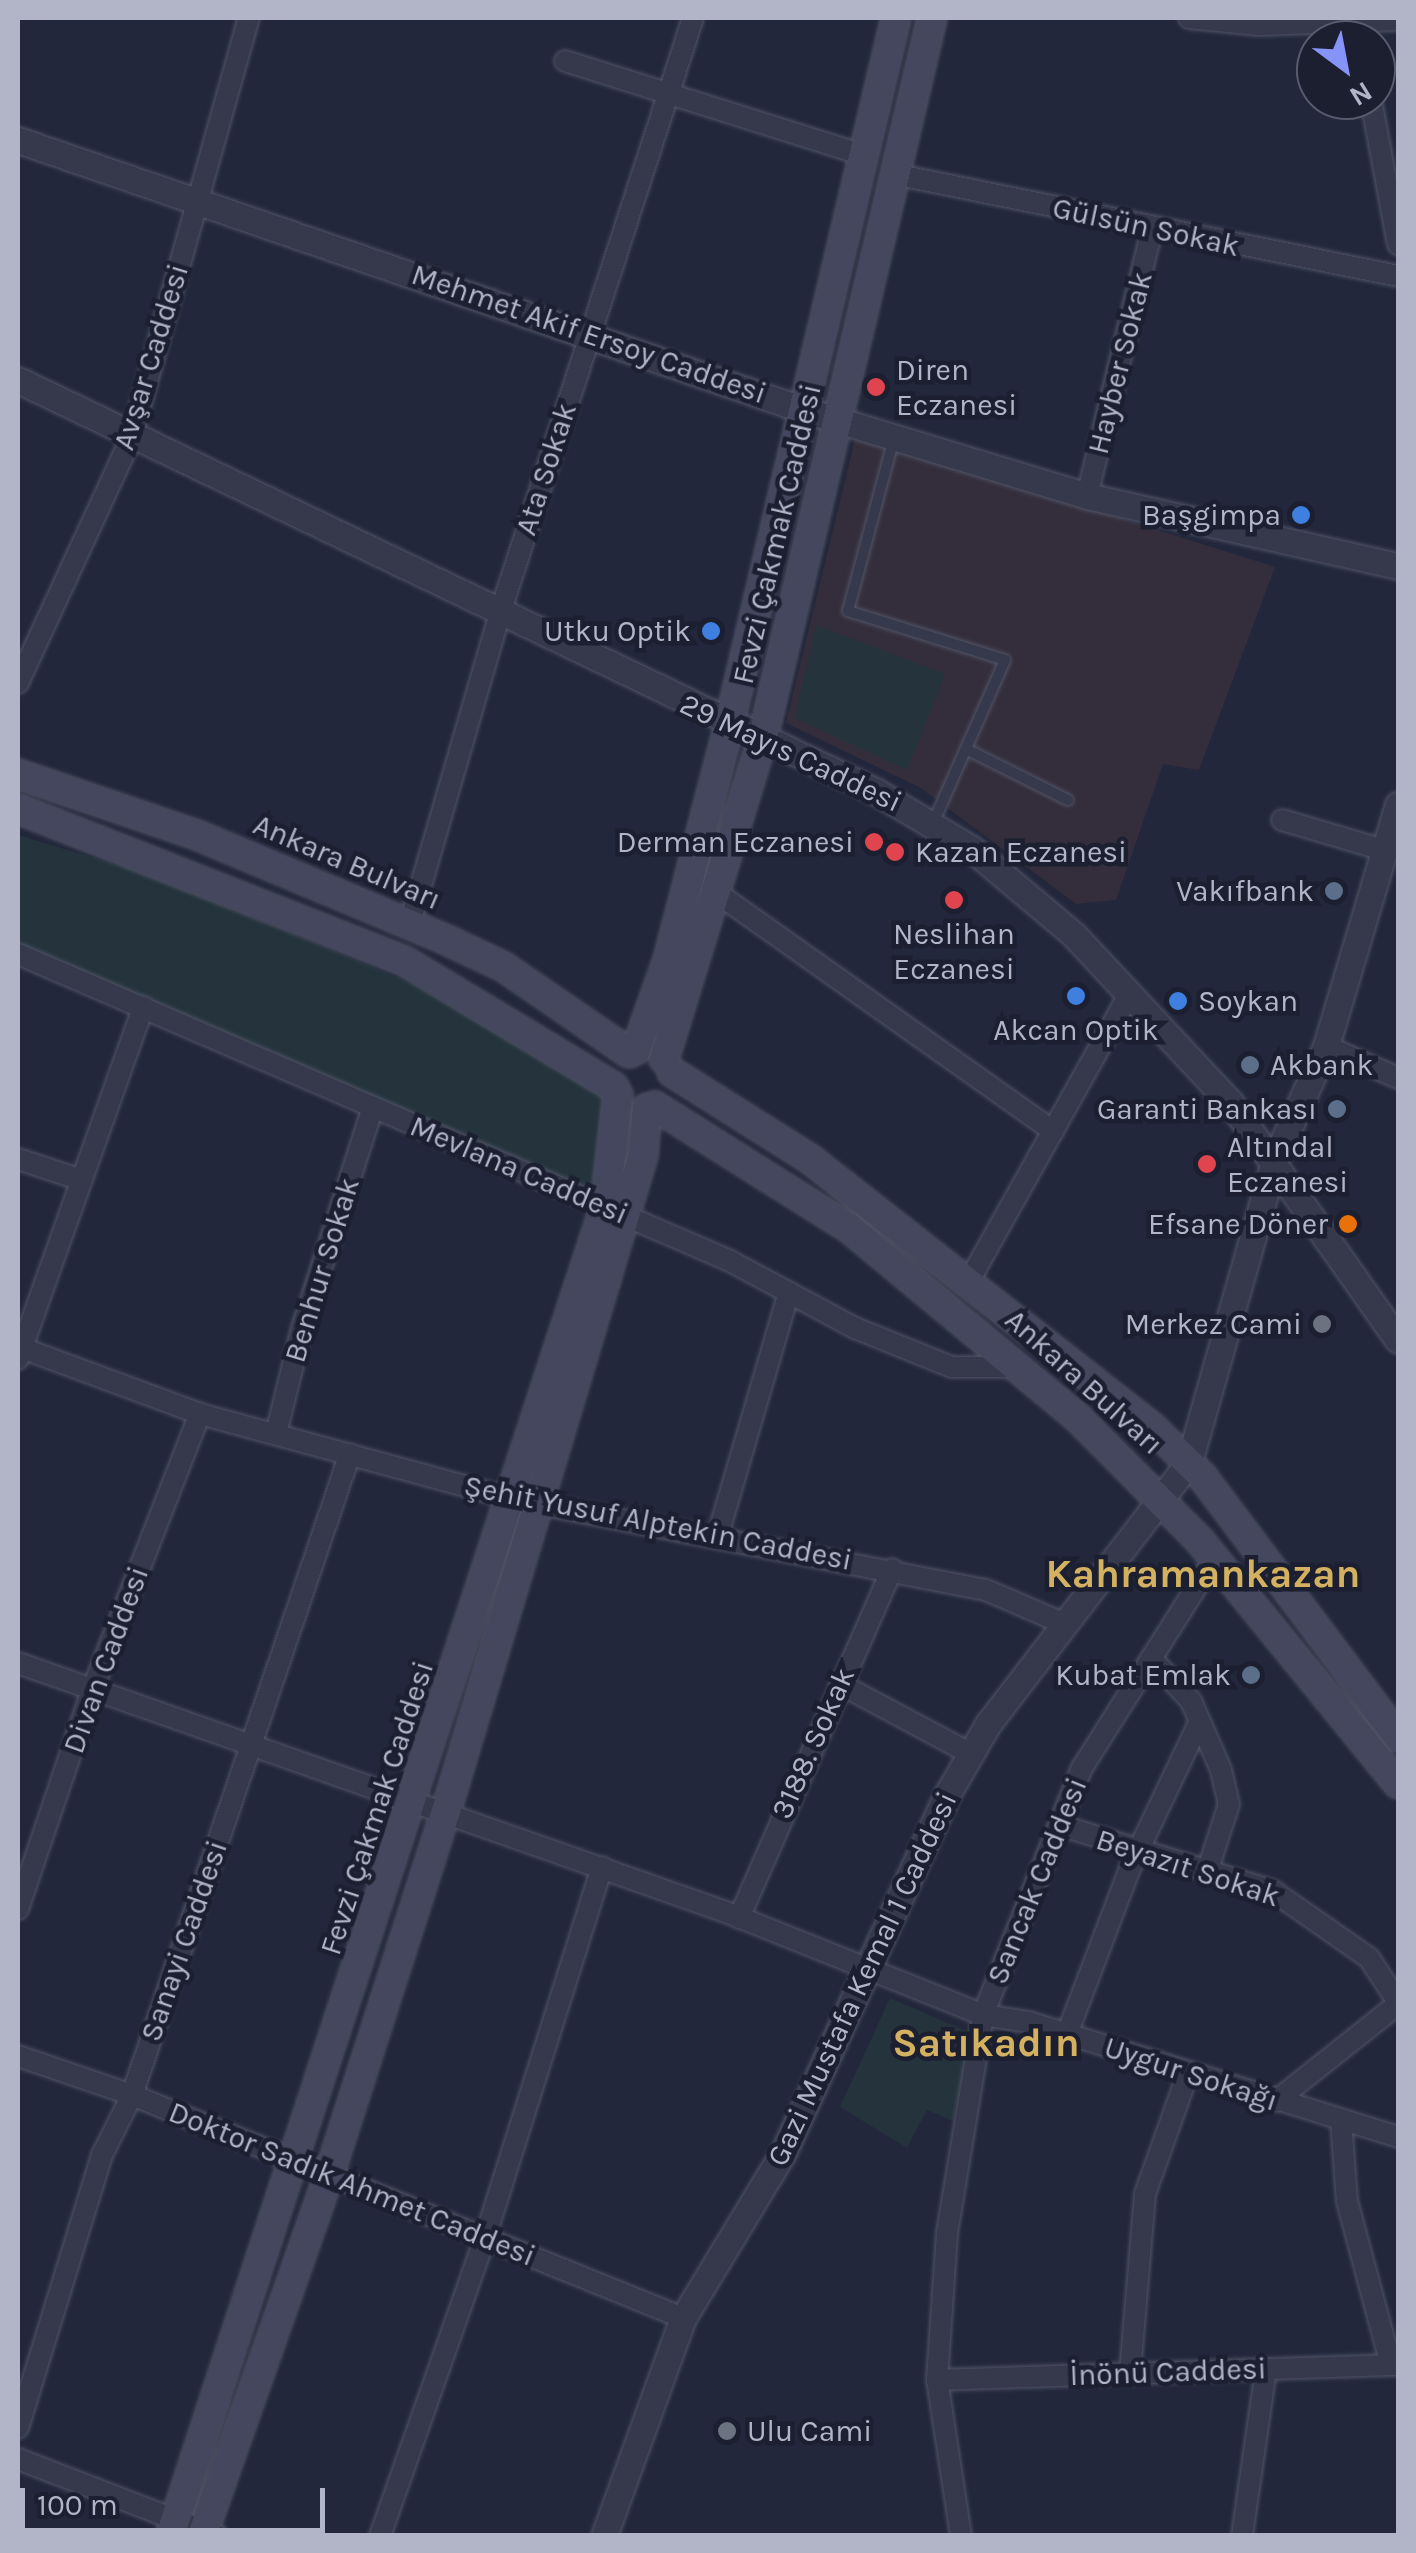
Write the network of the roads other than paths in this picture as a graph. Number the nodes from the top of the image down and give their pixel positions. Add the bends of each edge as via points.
1 (248, 18) edge
2 (693, 18) edge
3 (896, 18) edge
4 (932, 18) edge
5 (1189, 18) edge
6 (1296, 26) edge
7 (565, 61) dead end
8 (670, 92) junction
9 (1374, 120) edge
10 (18, 140) edge
11 (863, 155) junction
12 (894, 174) junction
13 (199, 198) junction
14 (1152, 230) junction
15 (1398, 244) edge
16 (1398, 276) edge
17 (588, 332) junction
18 (18, 380) edge
19 (801, 409) junction
20 (838, 419) junction
21 (132, 436) junction
22 (894, 436) junction
23 (1087, 496) junction
24 (1398, 566) edge
25 (501, 610) junction
26 (18, 683) edge
27 (729, 725) junction
28 (762, 741) junction
29 (966, 749) junction
30 (18, 774) edge
31 (1068, 800) dead end
32 (1398, 804) edge
33 (18, 810) edge
34 (1282, 820) dead end
35 (934, 823) junction
36 (1383, 850) junction
37 (717, 893) junction
38 (410, 923) junction
39 (18, 954) edge
40 (1130, 993) junction
41 (142, 1007) junction
42 (1326, 1046) junction
43 (633, 1052) junction
44 (668, 1065) junction
45 (1398, 1078) edge
46 (616, 1091) junction
47 (372, 1107) junction
48 (651, 1107) junction
49 (1053, 1131) junction
50 (18, 1158) edge
51 (1275, 1159) junction
52 (81, 1180) junction
53 (615, 1212) junction
54 (969, 1281) junction
55 (789, 1292) junction
56 (1398, 1340) edge
57 (20, 1354) edge
58 (1022, 1367) junction
59 (200, 1414) junction
60 (276, 1434) junction
61 (350, 1454) junction
62 (1190, 1462) junction
63 (1161, 1499) junction
64 (525, 1502) junction
65 (717, 1538) junction
66 (1214, 1559) junction
67 (892, 1570) junction
68 (1065, 1624) junction
69 (1152, 1658) junction
70 (18, 1663) edge
71 (840, 1684) junction
72 (92, 1693) junction
73 (1199, 1723) junction
74 (1398, 1738) edge
75 (250, 1746) junction
76 (971, 1754) junction
77 (1398, 1784) edge
78 (416, 1801) junction
79 (446, 1811) junction
80 (1059, 1825) junction
81 (1137, 1851) junction
82 (602, 1867) junction
83 (1208, 1869) junction
84 (18, 1909) edge
85 (739, 1918) junction
86 (866, 1973) junction
87 (1398, 2003) edge
88 (983, 2016) junction
89 (1067, 2034) junction
90 (18, 2056) edge
91 (1188, 2073) junction
92 (132, 2095) junction
93 (1276, 2101) junction
94 (1341, 2120) junction
95 (1398, 2137) edge
96 (293, 2160) junction
97 (329, 2174) junction
98 (486, 2238) junction
99 (683, 2318) junction
100 (1394, 2365) edge
101 (1266, 2369) junction
102 (1130, 2373) junction
103 (937, 2380) junction
104 (18, 2428) edge
105 (18, 2460) edge
106 (172, 2527) edge
107 (208, 2534) edge
108 (380, 2536) edge
109 (604, 2536) edge
110 (961, 2536) edge
111 (1242, 2536) edge

1 - 13 street, Avşar Caddesi
2 - 8 street, Ata Sokak
3 - 11 main road, Fevzi Çakmak Caddesi
4 - 12 main road, Fevzi Çakmak Caddesi
5 - 6 street
7 - 8 street
8 - 11 street
8 - 17 street, Ata Sokak
9 - 15 street
10 - 13 street, Mehmet Akif Ersoy Caddesi
11 - 19 main road, Fevzi Çakmak Caddesi
12 - 14 street, Gülsün Sokak
12 - 20 main road, Fevzi Çakmak Caddesi
13 - 17 street, Mehmet Akif Ersoy Caddesi
13 - 21 street, Avşar Caddesi
14 - 16 street, Gülsün Sokak
14 - 23 street, Hayber Sokak
17 - 19 street, Mehmet Akif Ersoy Caddesi
17 - 25 street, Ata Sokak
18 - 21 street, 29 Mayıs Caddesi
19 - 20 street, Mehmet Akif Ersoy Caddesi
19 - 27 main road, Fevzi Çakmak Caddesi
20 - 22 street, Mehmet Akif Ersoy Caddesi
20 - 28 main road, Fevzi Çakmak Caddesi
21 - 25 street, 29 Mayıs Caddesi
21 - 26 street, Avşar Caddesi
22 - 23 street, Mehmet Akif Ersoy Caddesi
22 - 29 lane via 848,611 1004,660
23 - 24 street, Mehmet Akif Ersoy Caddesi
25 - 27 street, 29 Mayıs Caddesi
25 - 38 street, Ata Sokak
27 - 28 street, 29 Mayıs Caddesi
27 - 43 main road, Fevzi Çakmak Caddesi via 668,960
28 - 35 street, 29 Mayıs Caddesi
28 - 37 main road, Fevzi Çakmak Caddesi
29 - 31 lane
29 - 35 lane
30 - 38 main road, Ankara Bulvarı via 196,835
32 - 36 street
33 - 46 main road via 406,962
34 - 36 street
35 - 40 street, 29 Mayıs Caddesi via 1006,876
36 - 42 street
37 - 44 main road, Fevzi Çakmak Caddesi
37 - 49 street
38 - 43 main road, Ankara Bulvarı via 504,967
39 - 41 street, Mevlana Caddesi
40 - 49 street
40 - 51 street, 29 Mayıs Caddesi
41 - 47 street, Mevlana Caddesi
41 - 52 street
42 - 45 street
42 - 51 street
43 - 44 main road
43 - 46 main road via 614,1070
44 - 48 main road via 668,1095
44 - 54 main road, Ankara Bulvarı via 810,1159
46 - 48 main road
46 - 53 main road, Fevzi Çakmak Caddesi
47 - 53 street, Mevlana Caddesi
47 - 60 street, Benhur Sokak
48 - 53 main road, Fevzi Çakmak Caddesi via 643,1154
48 - 58 main road, Ankara Bulvarı via 807,1197
49 - 54 street
50 - 52 street
51 - 56 street, 29 Mayıs Caddesi
51 - 62 street
52 - 57 street
53 - 55 street, Mevlana Caddesi
53 - 64 main road, Fevzi Çakmak Caddesi
54 - 62 main road, Ankara Bulvarı
55 - 58 street, Mevlana Caddesi via 952,1368
55 - 65 street
57 - 59 street, Şehit Yusuf Alptekin Caddesi
58 - 63 main road, Ankara Bulvarı
59 - 60 street, Şehit Yusuf Alptekin Caddesi
59 - 72 street, Divan Caddesi
60 - 61 street, Şehit Yusuf Alptekin Caddesi
61 - 64 street, Şehit Yusuf Alptekin Caddesi
61 - 75 street, Sanayi Caddesi
62 - 63 street, Gazi Mustafa Kemal 1 Caddesi
62 - 74 main road, Ankara Bulvarı
63 - 66 main road, Ankara Bulvarı
63 - 68 street, Gazi Mustafa Kemal 1 Caddesi
64 - 65 street, Şehit Yusuf Alptekin Caddesi
64 - 78 main road, Fevzi Çakmak Caddesi
64 - 79 main road, Fevzi Çakmak Caddesi
65 - 67 street, Şehit Yusuf Alptekin Caddesi
66 - 69 street, Sancak Caddesi
66 - 77 main road, Ankara Bulvarı
67 - 68 street, Şehit Yusuf Alptekin Caddesi via 986,1590
67 - 71 street, 3188. Sokak
68 - 76 street, Gazi Mustafa Kemal 1 Caddesi
69 - 73 street via 1191,1701
69 - 80 street, Sancak Caddesi via 1082,1768
70 - 72 street, Uygur Sokağı
71 - 76 street
71 - 85 street, 3188. Sokak
72 - 75 street, Uygur Sokağı
72 - 84 street, Divan Caddesi
73 - 81 street
73 - 83 street via 1229,1804
75 - 78 street, Uygur Sokağı
75 - 92 street, Sanayi Caddesi
76 - 86 street, Gazi Mustafa Kemal 1 Caddesi
78 - 79 street, Uygur Sokağı
78 - 96 main road, Fevzi Çakmak Caddesi
79 - 82 street, Uygur Sokağı
79 - 97 main road, Fevzi Çakmak Caddesi
80 - 81 street, Beyazıt Sokak
80 - 88 street, Sancak Caddesi
81 - 83 street, Beyazıt Sokak
81 - 89 street
82 - 85 street, Uygur Sokağı
82 - 98 street
83 - 87 street, Beyazıt Sokak via 1273,1891 1328,1926 1369,1958
85 - 86 street, Uygur Sokağı
86 - 88 street, Uygur Sokağı
86 - 99 street, Gazi Mustafa Kemal 1 Caddesi via 782,2153
87 - 93 street
88 - 89 street, Uygur Sokağı
88 - 103 street, Sancak Caddesi via 947,2234
89 - 91 street, Uygur Sokağı
90 - 92 street, Doktor Sadık Ahmet Caddesi
91 - 93 street, Uygur Sokağı
91 - 102 street via 1146,2194
92 - 96 street, Doktor Sadık Ahmet Caddesi
92 - 104 street, Sanayi Caddesi via 102,2154
93 - 94 street, Uygur Sokağı
94 - 95 street, Uygur Sokağı
94 - 100 street via 1347,2202
96 - 97 street, Doktor Sadık Ahmet Caddesi
96 - 106 main road, Fevzi Çakmak Caddesi
97 - 98 street, Doktor Sadık Ahmet Caddesi
97 - 107 main road, Fevzi Çakmak Caddesi
98 - 99 street, Doktor Sadık Ahmet Caddesi
98 - 108 street
99 - 109 street, Gazi Mustafa Kemal 1 Caddesi
100 - 101 street, İnönü Caddesi
101 - 102 street, İnönü Caddesi
101 - 111 street
102 - 103 street, İnönü Caddesi
103 - 110 street, Sancak Caddesi
105 - 106 street
106 - 107 street

